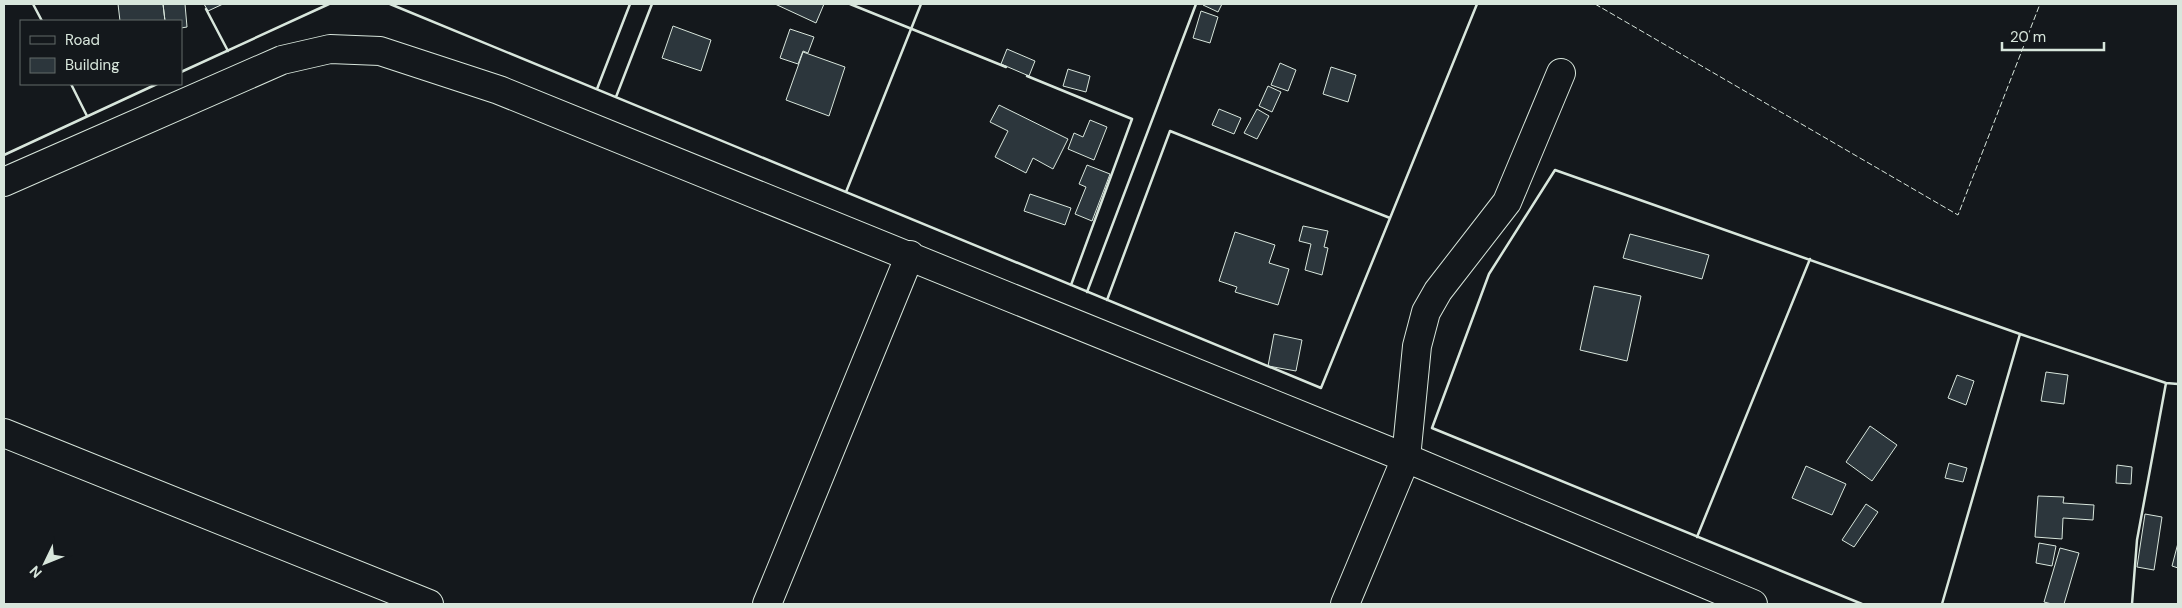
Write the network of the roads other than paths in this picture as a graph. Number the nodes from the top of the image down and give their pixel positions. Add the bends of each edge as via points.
1 (1561, 73) dead end
2 (4, 182) edge
3 (910, 256) junction
4 (4, 433) edge
5 (1406, 458) junction
6 (429, 604) edge
7 (767, 604) edge
8 (1345, 604) edge
9 (1753, 604) edge

1 - 5 street via 1507,202 1438,291 1426,312 1417,346
2 - 3 street via 282,60 330,49 380,51 499,90
3 - 5 street
3 - 7 street
4 - 6 street
5 - 8 street
5 - 9 street

